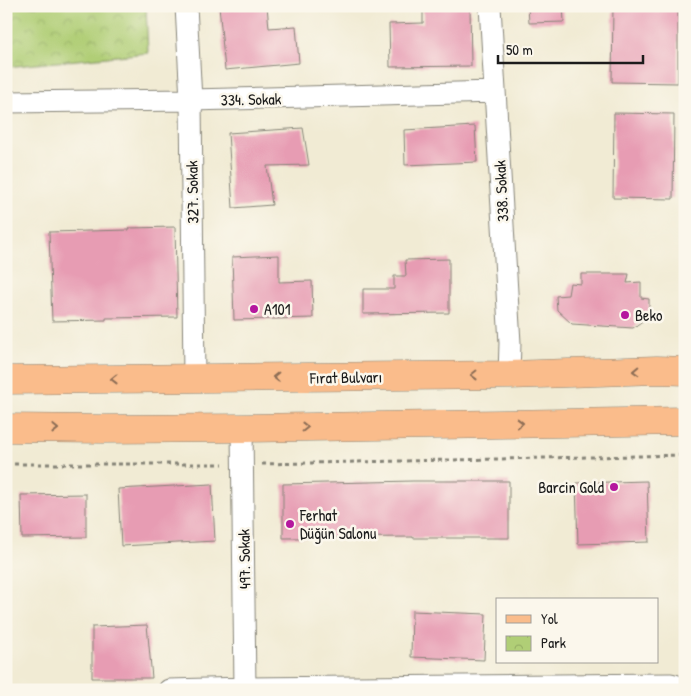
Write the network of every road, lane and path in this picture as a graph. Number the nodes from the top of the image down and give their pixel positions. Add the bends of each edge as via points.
1 (186, 6) edge
2 (490, 6) edge
3 (495, 92) junction
4 (191, 100) junction
5 (6, 102) edge
6 (685, 371) edge
7 (509, 375) junction
8 (194, 378) junction
9 (6, 380) edge
10 (685, 420) edge
11 (6, 428) edge
12 (242, 428) junction
13 (685, 455) edge
14 (6, 464) edge
15 (242, 464) junction
16 (685, 688) edge
17 (246, 689) edge
18 (169, 690) edge

1 - 4 street, 327. Sokak
2 - 3 street, 338. Sokak
3 - 4 street, 334. Sokak
3 - 7 street, 338. Sokak via 510,343
4 - 5 street, 334. Sokak
4 - 8 street, 327. Sokak
6 -> 7 main road, Fırat Bulvarı
7 -> 8 main road, Fırat Bulvarı
8 -> 9 main road, Fırat Bulvarı
12 -> 10 main road
11 -> 12 main road
12 - 15 street, 497. Sokak
13 - 15 path
14 - 15 path
15 - 17 street, 497. Sokak
16 - 17 street via 671,684
17 - 18 street

